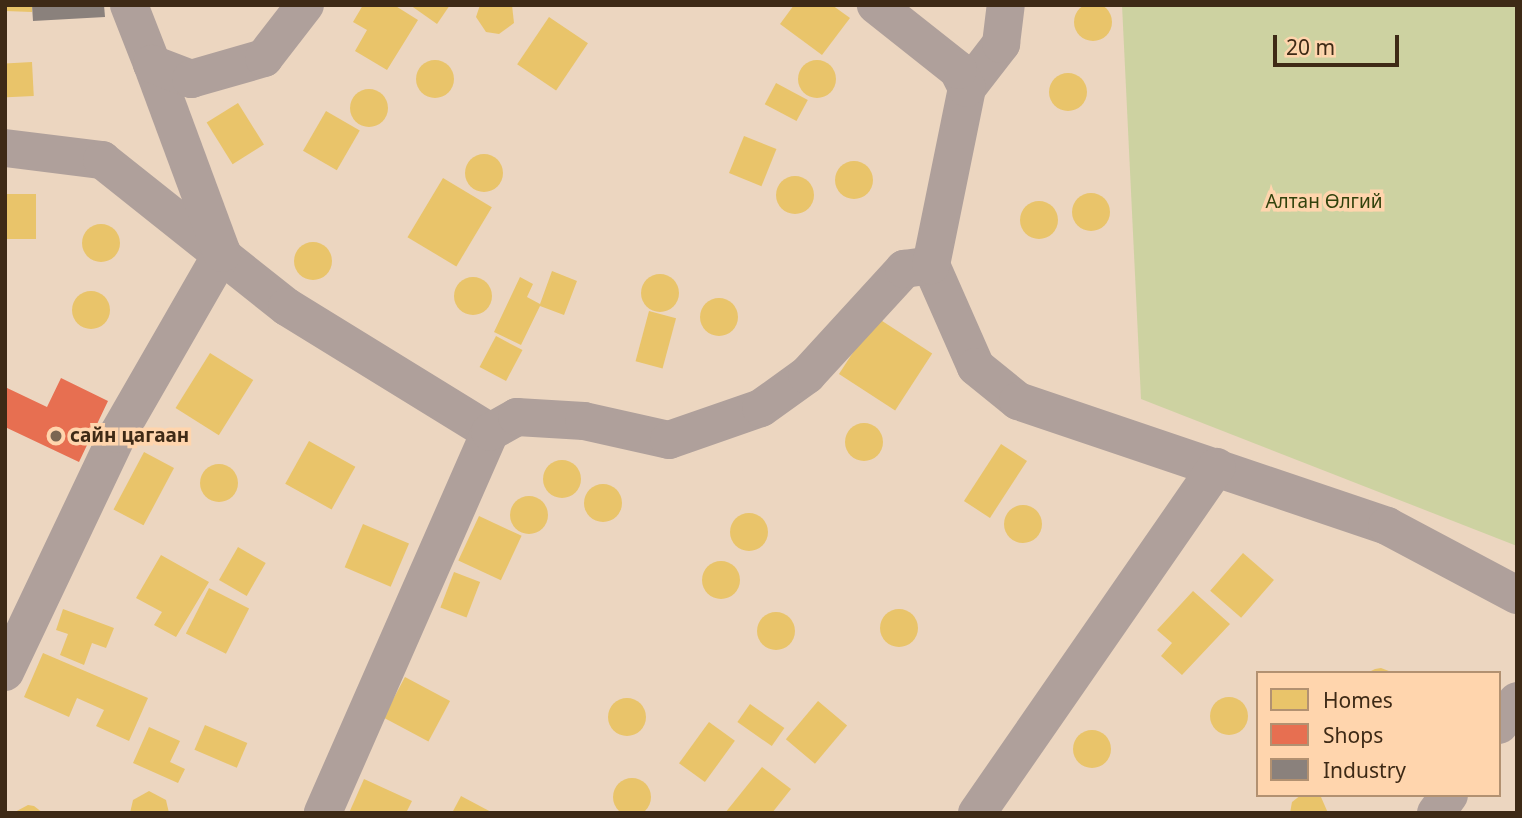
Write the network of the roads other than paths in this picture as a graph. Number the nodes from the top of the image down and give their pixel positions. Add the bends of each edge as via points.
1 (129, 5) edge
2 (304, 5) edge
3 (876, 5) edge
4 (1006, 5) edge
5 (152, 64) junction
6 (967, 88) junction
7 (5, 148) edge
8 (222, 253) junction
9 (931, 265) junction
10 (490, 432) junction
11 (1217, 467) junction
12 (1517, 595) edge
13 (5, 672) edge
14 (1517, 701) edge
15 (1501, 722) edge
16 (1448, 797) edge
17 (323, 813) edge
18 (976, 813) edge
19 (1436, 813) edge

1 - 5 street
2 - 5 street via 264,58 191,79
3 - 6 street via 958,70
4 - 6 street via 1000,44
5 - 8 street
6 - 9 street
7 - 8 street via 102,160
8 - 10 street via 287,307
8 - 13 street via 118,434
9 - 10 street via 904,269 807,375 761,408 669,440 584,421 517,417
9 - 11 street via 976,367 1018,401
10 - 17 street
11 - 12 street via 1387,526
11 - 18 street
14 - 15 street
16 - 19 street

